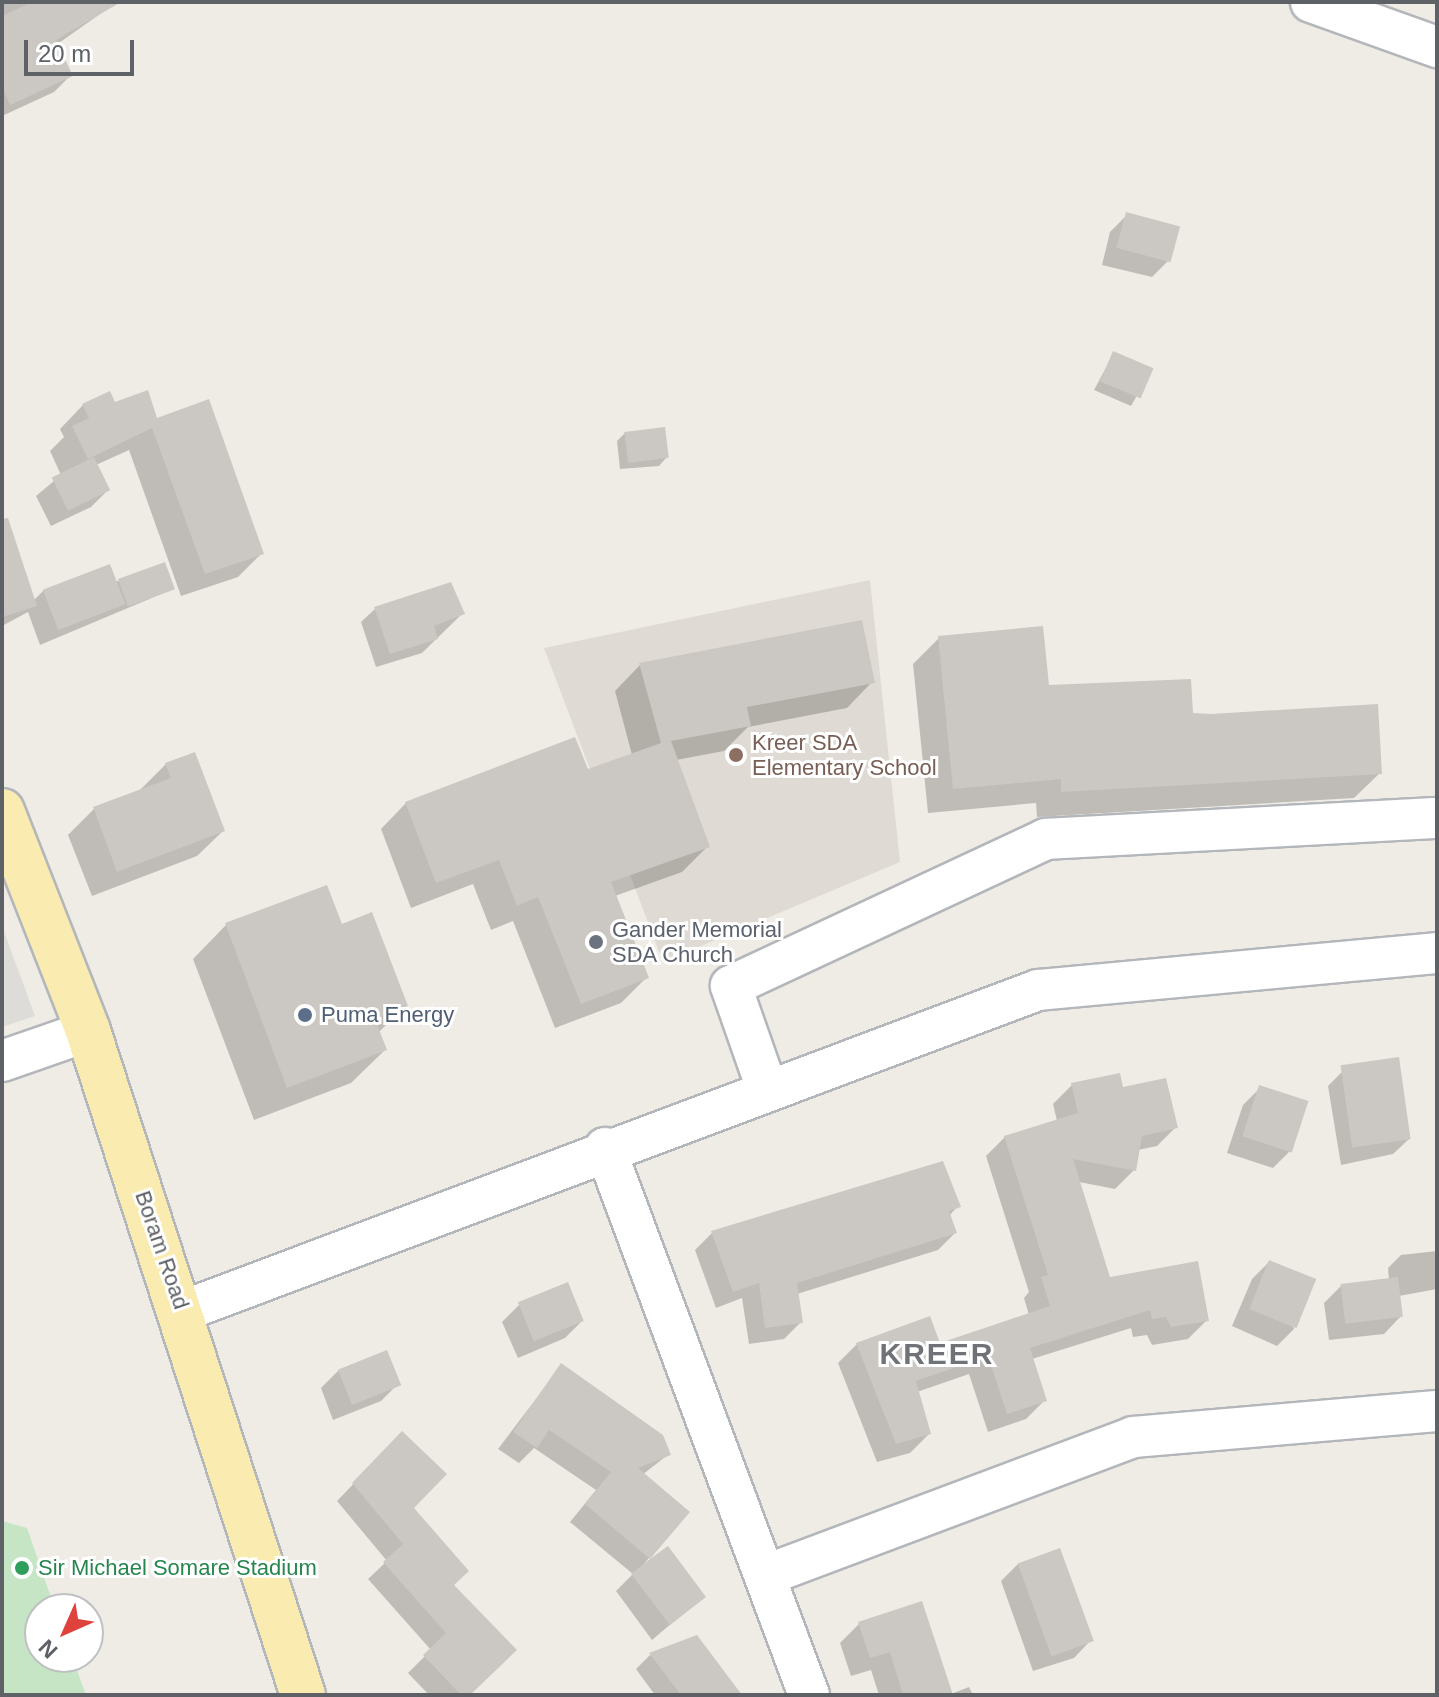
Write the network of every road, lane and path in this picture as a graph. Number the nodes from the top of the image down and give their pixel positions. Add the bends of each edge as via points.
1 (1311, 2) edge
2 (1437, 47) edge
3 (2, 811) edge
4 (1437, 818) edge
5 (1437, 953) edge
6 (88, 1031) junction
7 (2, 1061) edge
8 (767, 1089) junction
9 (605, 1148) junction
10 (183, 1311) junction
11 (1437, 1411) edge
12 (769, 1574) junction
13 (303, 1695) edge
14 (809, 1695) edge

1 - 2 street
3 - 6 main road, Boram Road
4 - 8 street via 1046,839 731,986
5 - 8 street via 1038,990
6 - 7 street
6 - 10 main road, Boram Road
8 - 9 street
9 - 10 street
9 - 12 street
10 - 13 main road, Boram Road
11 - 12 street via 1133,1437
12 - 14 street

